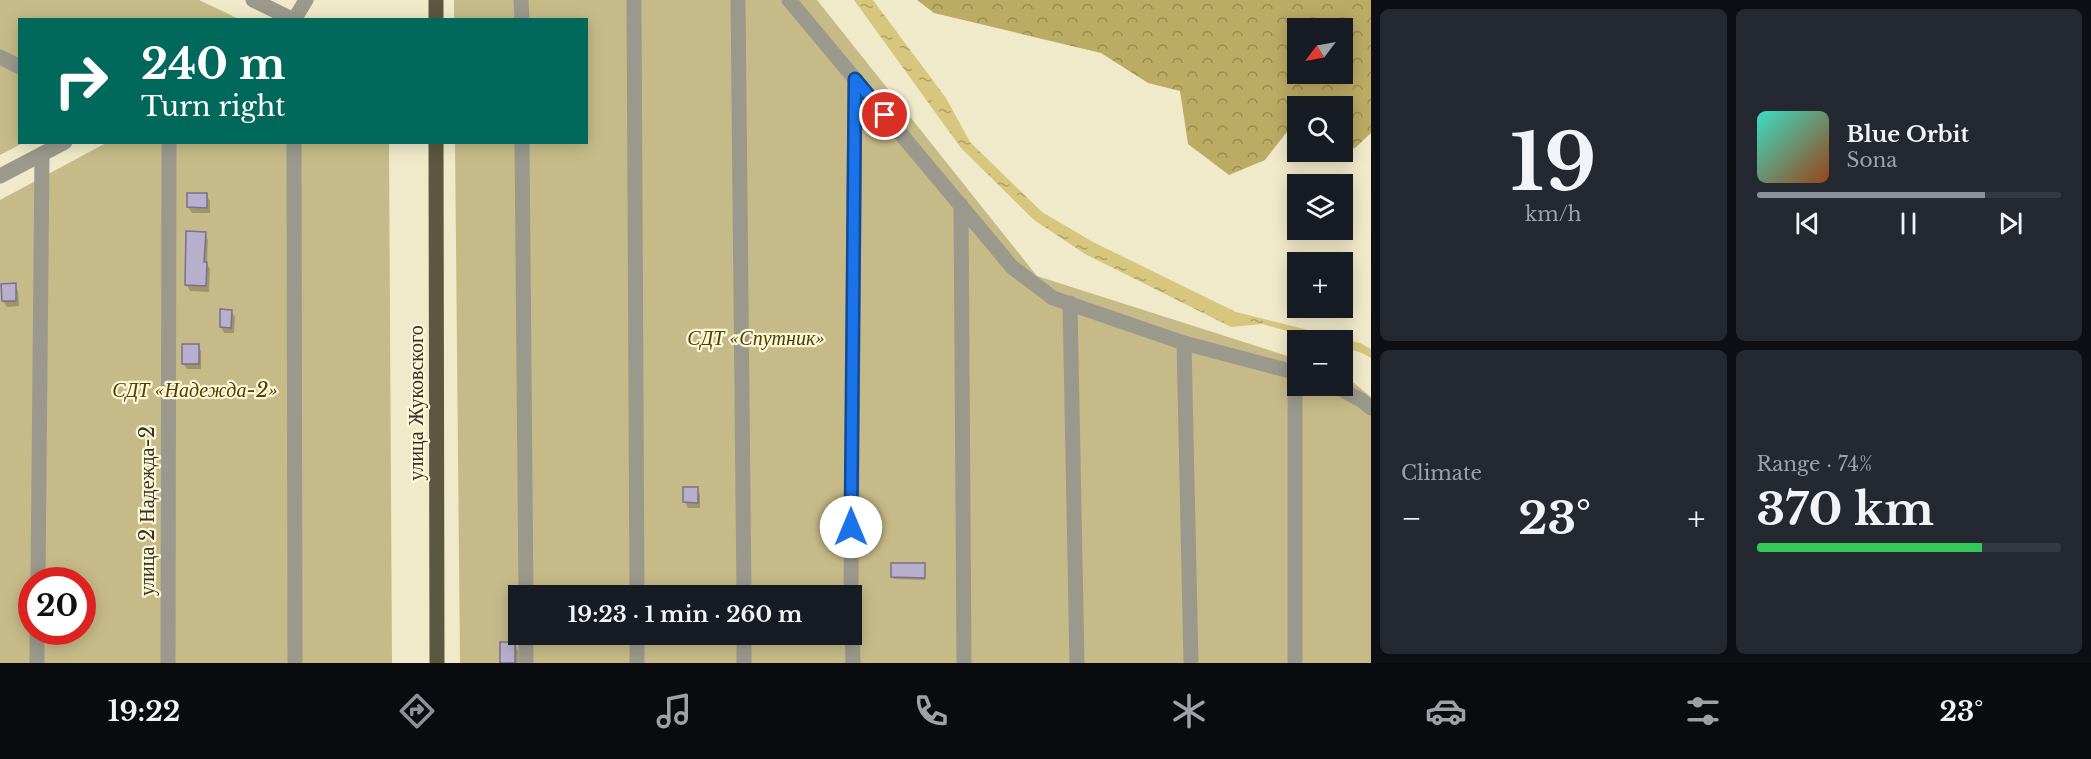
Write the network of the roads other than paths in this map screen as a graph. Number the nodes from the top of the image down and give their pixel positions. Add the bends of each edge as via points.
1 (253, 0) edge
2 (306, 0) edge
3 (436, 0) edge
4 (521, 0) edge
5 (634, 0) edge
6 (738, 0) edge
7 (789, 0) edge
8 (292, 18) edge
9 (295, 18) edge
10 (436, 18) edge
11 (522, 18) edge
12 (0, 57) edge
13 (18, 66) edge
14 (855, 79) junction
15 (61, 144) edge
16 (169, 144) edge
17 (294, 144) edge
18 (436, 144) edge
19 (522, 144) edge
20 (42, 154) junction
21 (0, 176) edge
22 (961, 205) junction
23 (1070, 303) junction
24 (1184, 343) junction
25 (1287, 370) edge
26 (1296, 396) edge
27 (1353, 396) edge
28 (1371, 408) edge
29 (38, 567) edge
30 (526, 585) edge
31 (637, 585) edge
32 (744, 585) edge
33 (851, 585) edge
34 (37, 645) edge
35 (526, 645) edge
36 (637, 645) edge
37 (744, 645) edge
38 (853, 645) edge
39 (37, 663) edge
40 (168, 663) edge
41 (295, 663) edge
42 (437, 663) edge
43 (526, 663) edge
44 (637, 663) edge
45 (744, 663) edge
46 (853, 663) edge
47 (964, 663) edge
48 (1077, 663) edge
49 (1191, 663) edge
50 (1295, 663) edge

1 - 8 street
2 - 9 street
3 - 10 main road
4 - 11 street
5 - 31 street
6 - 32 street
7 - 14 street
12 - 13 street
14 - 22 street
14 - 33 street
15 - 20 street
16 - 40 street, улица 2 Надежда-2
17 - 41 street
18 - 42 main road, улица Жуковского
19 - 30 street
20 - 21 street
20 - 29 street
22 - 23 street via 1012,267 1053,298
22 - 47 street
23 - 24 street
23 - 48 street
24 - 25 street
24 - 49 street
26 - 50 street
27 - 28 street
34 - 39 street
35 - 43 street
36 - 44 street
37 - 45 street
38 - 46 street

